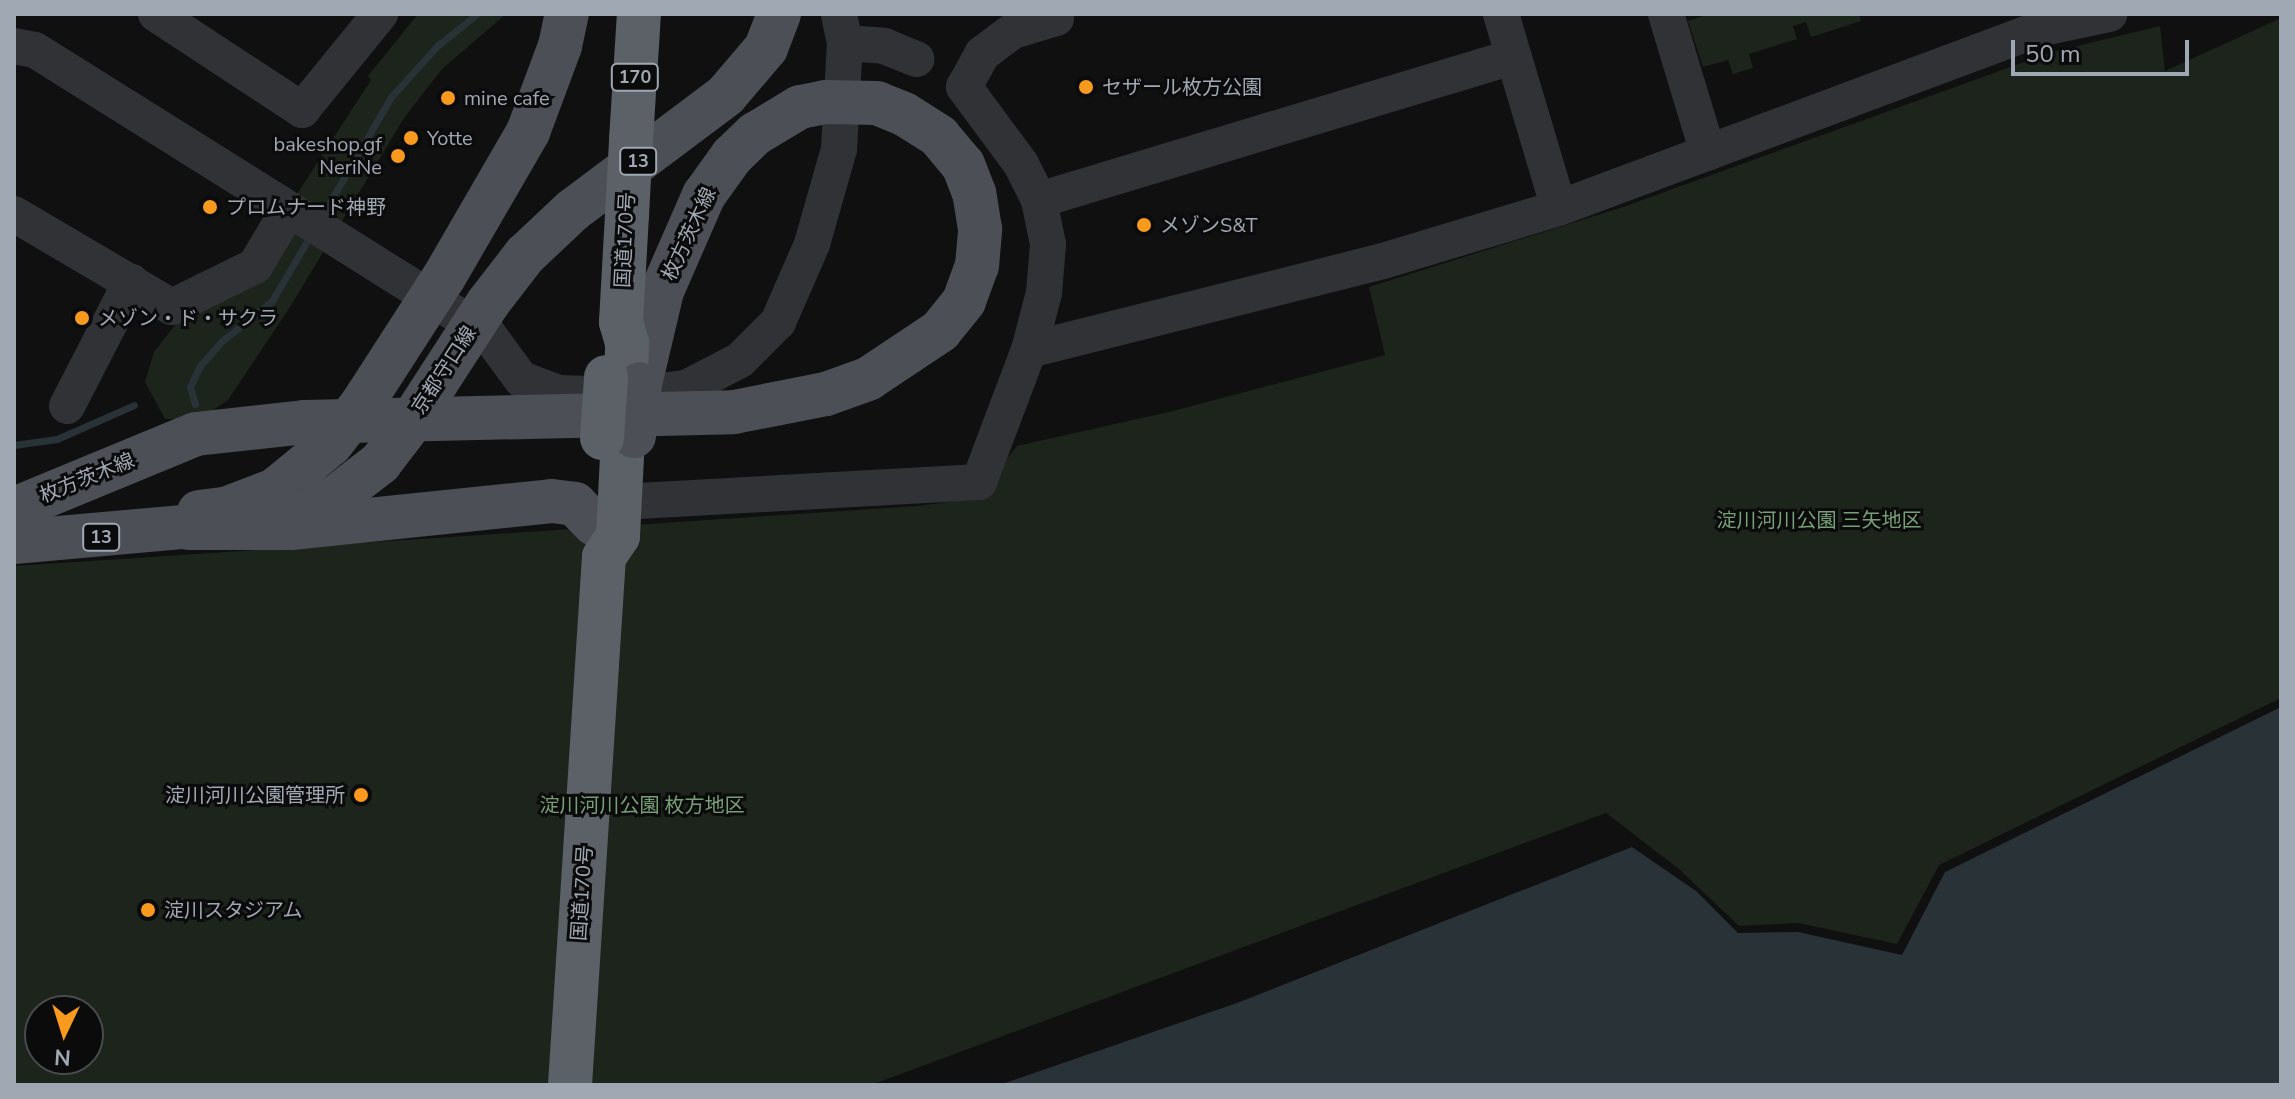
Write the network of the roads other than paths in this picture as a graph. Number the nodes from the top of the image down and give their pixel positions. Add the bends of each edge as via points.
1 (156, 14) edge
2 (380, 14) edge
3 (567, 14) edge
4 (639, 14) edge
5 (779, 14) edge
6 (1501, 14) edge
7 (1666, 14) edge
8 (2109, 14) edge
9 (1059, 15) edge
10 (14, 46) edge
11 (1514, 57) junction
12 (838, 58) edge
13 (917, 59) dead end
14 (1708, 153) junction
15 (1039, 200) junction
16 (1559, 208) junction
17 (290, 209) junction
18 (14, 214) edge
19 (425, 280) junction
20 (131, 282) junction
21 (1029, 350) junction
22 (624, 379) junction
23 (67, 406) dead end
24 (15, 518) edge
25 (188, 528) junction
26 (606, 531) junction
27 (570, 1085) edge

1 - 2 street via 302,110
3 - 19 main road, 13 via 528,132
4 - 22 highway, 国道170号 / 170, bridge via 621,322 609,345
5 - 25 main road, 京都守口線 / 13, bridge via 766,48 726,95 573,210 525,255 380,463 336,497 309,510
6 - 11 street
7 - 14 street
8 - 14 street via 2039,29
9 - 15 street via 1013,31 982,54 957,83 1021,164
10 - 17 street via 35,50
11 - 15 street
11 - 16 street
12 - 13 street via 884,46
12 - 19 street via 839,149 812,244 778,322 740,360 686,388 623,395 559,393 521,379 488,334
12 - 22 main road, 枚方茨木線 via 800,107 755,134 732,156 704,195
12 - 24 main road, 枚方茨木線, bridge via 877,103 904,114 947,145 963,165 980,229 977,266 964,301 940,331 868,379 826,394 734,412 304,422 196,434
14 - 16 street
15 - 21 street via 1048,244 1044,293
16 - 21 street via 1383,261
17 - 19 street via 336,238
17 - 20 street via 255,266 172,307
18 - 20 street
19 - 24 main road, 13, bridge via 362,404 331,444 275,490 225,509
20 - 23 street
21 - 26 street via 979,482
22 - 26 highway, 国道170号 / 170, bridge via 621,440
24 - 25 main road, 京都守口線 / 13
25 - 26 main road via 291,528 552,501 575,504
26 - 27 highway, 国道170号 / 170

